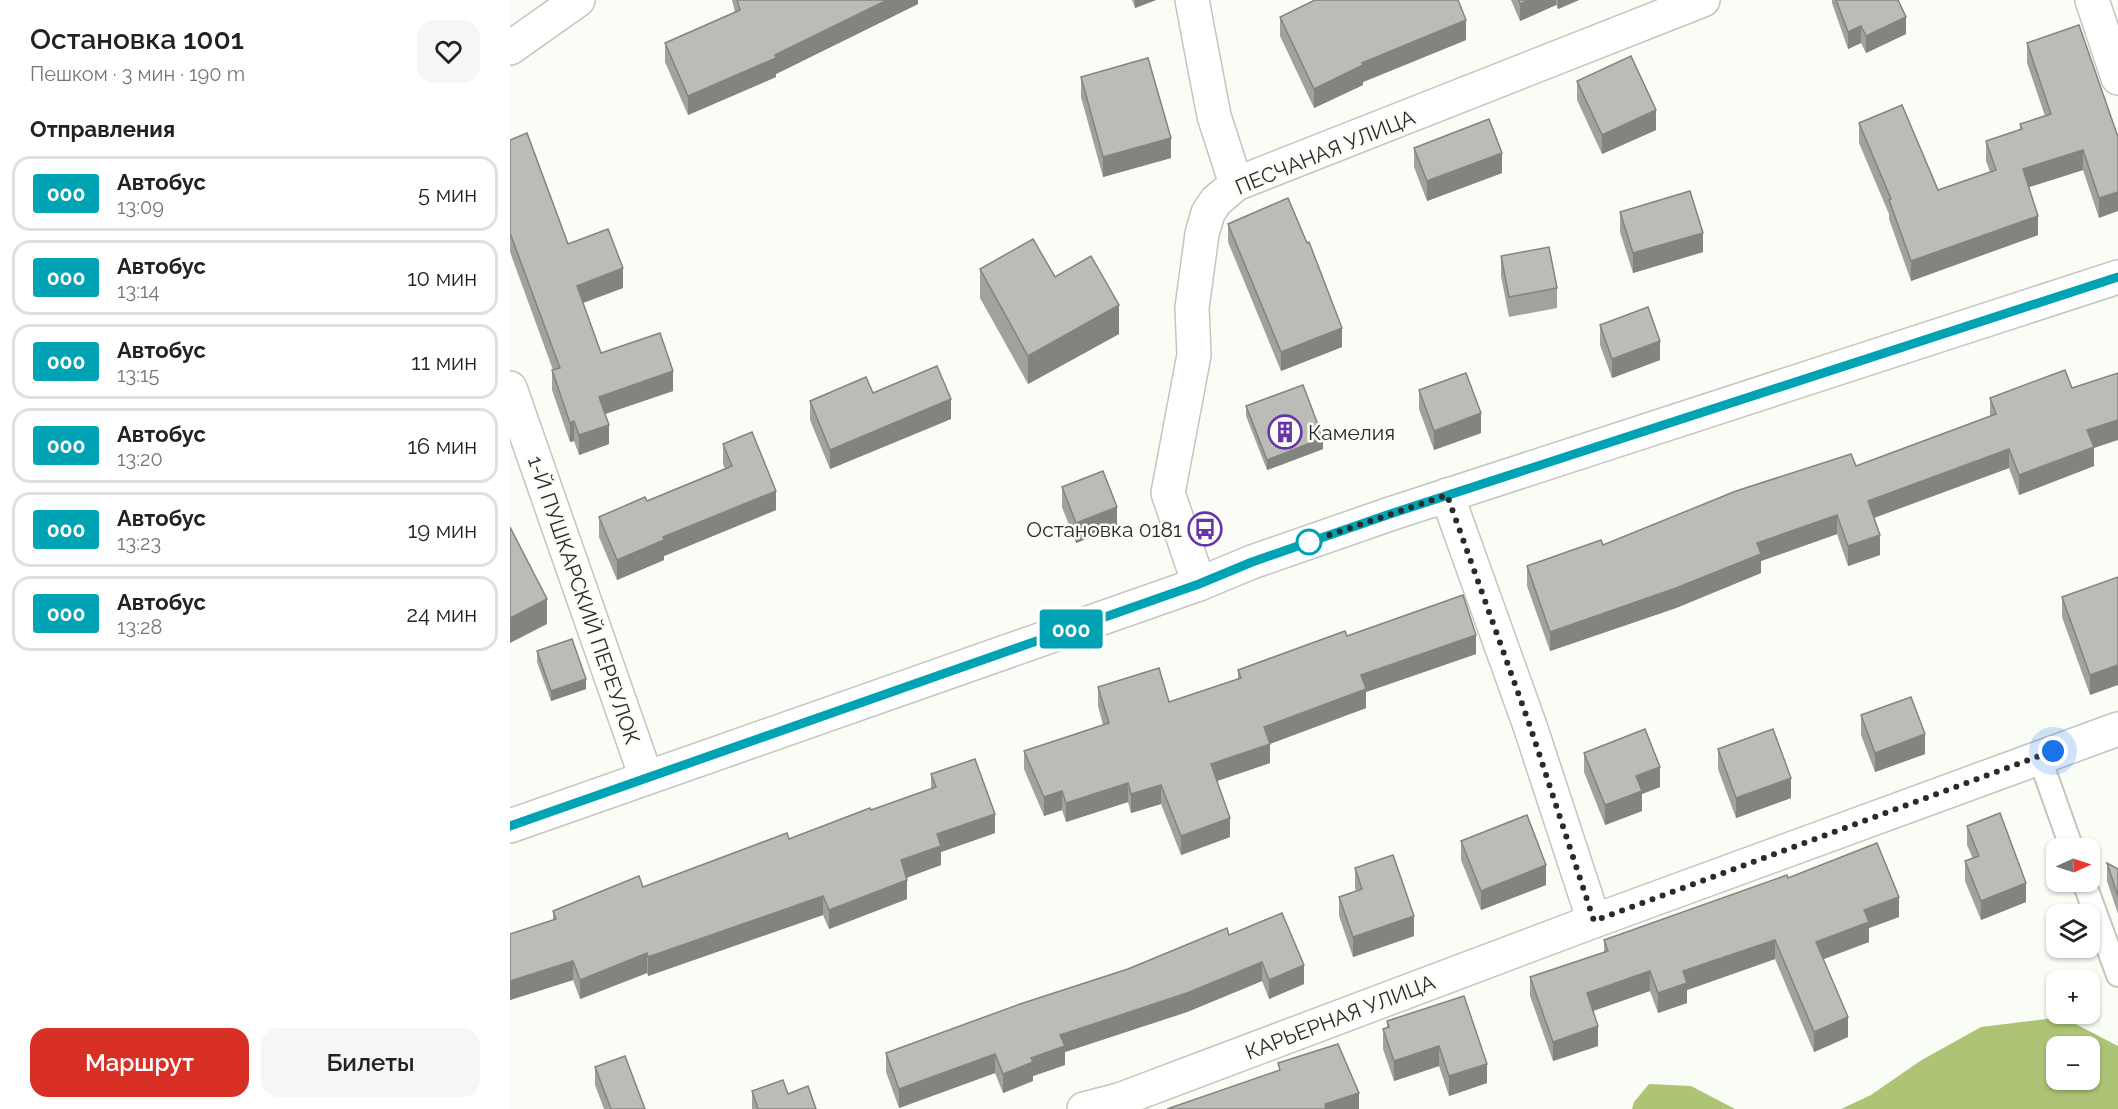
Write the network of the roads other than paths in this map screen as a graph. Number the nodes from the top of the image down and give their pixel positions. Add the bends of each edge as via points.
1 (578, 0) edge
2 (1192, 0) edge
3 (1703, 0) edge
4 (2092, 0) edge
5 (510, 48) edge
6 (2118, 78) edge
7 (1236, 184) junction
8 (2118, 277) edge
9 (510, 388) edge
10 (1447, 495) junction
11 (1199, 584) junction
12 (2118, 729) edge
13 (2039, 756) junction
14 (646, 777) junction
15 (510, 826) edge
16 (2068, 838) edge
17 (2088, 892) edge
18 (1594, 921) junction
19 (2118, 975) edge
20 (1084, 1109) edge

1 - 5 street
2 - 7 street via 1214,116
3 - 7 street, ПЕСЧАНАЯ УЛИЦА
4 - 6 street
7 - 11 street, ПЕСЧАНАЯ УЛИЦА via 1216,201 1202,234 1192,308 1194,355 1168,493
8 - 10 street
9 - 14 street, 1-Й ПУШКАРСКИЙ ПЕРЕУЛОК
10 - 11 street
10 - 18 street via 1530,726
11 - 14 street
12 - 13 street, КАРЬЕРНАЯ УЛИЦА
13 - 16 lane
13 - 18 street, КАРЬЕРНАЯ УЛИЦА
14 - 15 street
17 - 19 lane
18 - 20 street, КАРЬЕРНАЯ УЛИЦА

